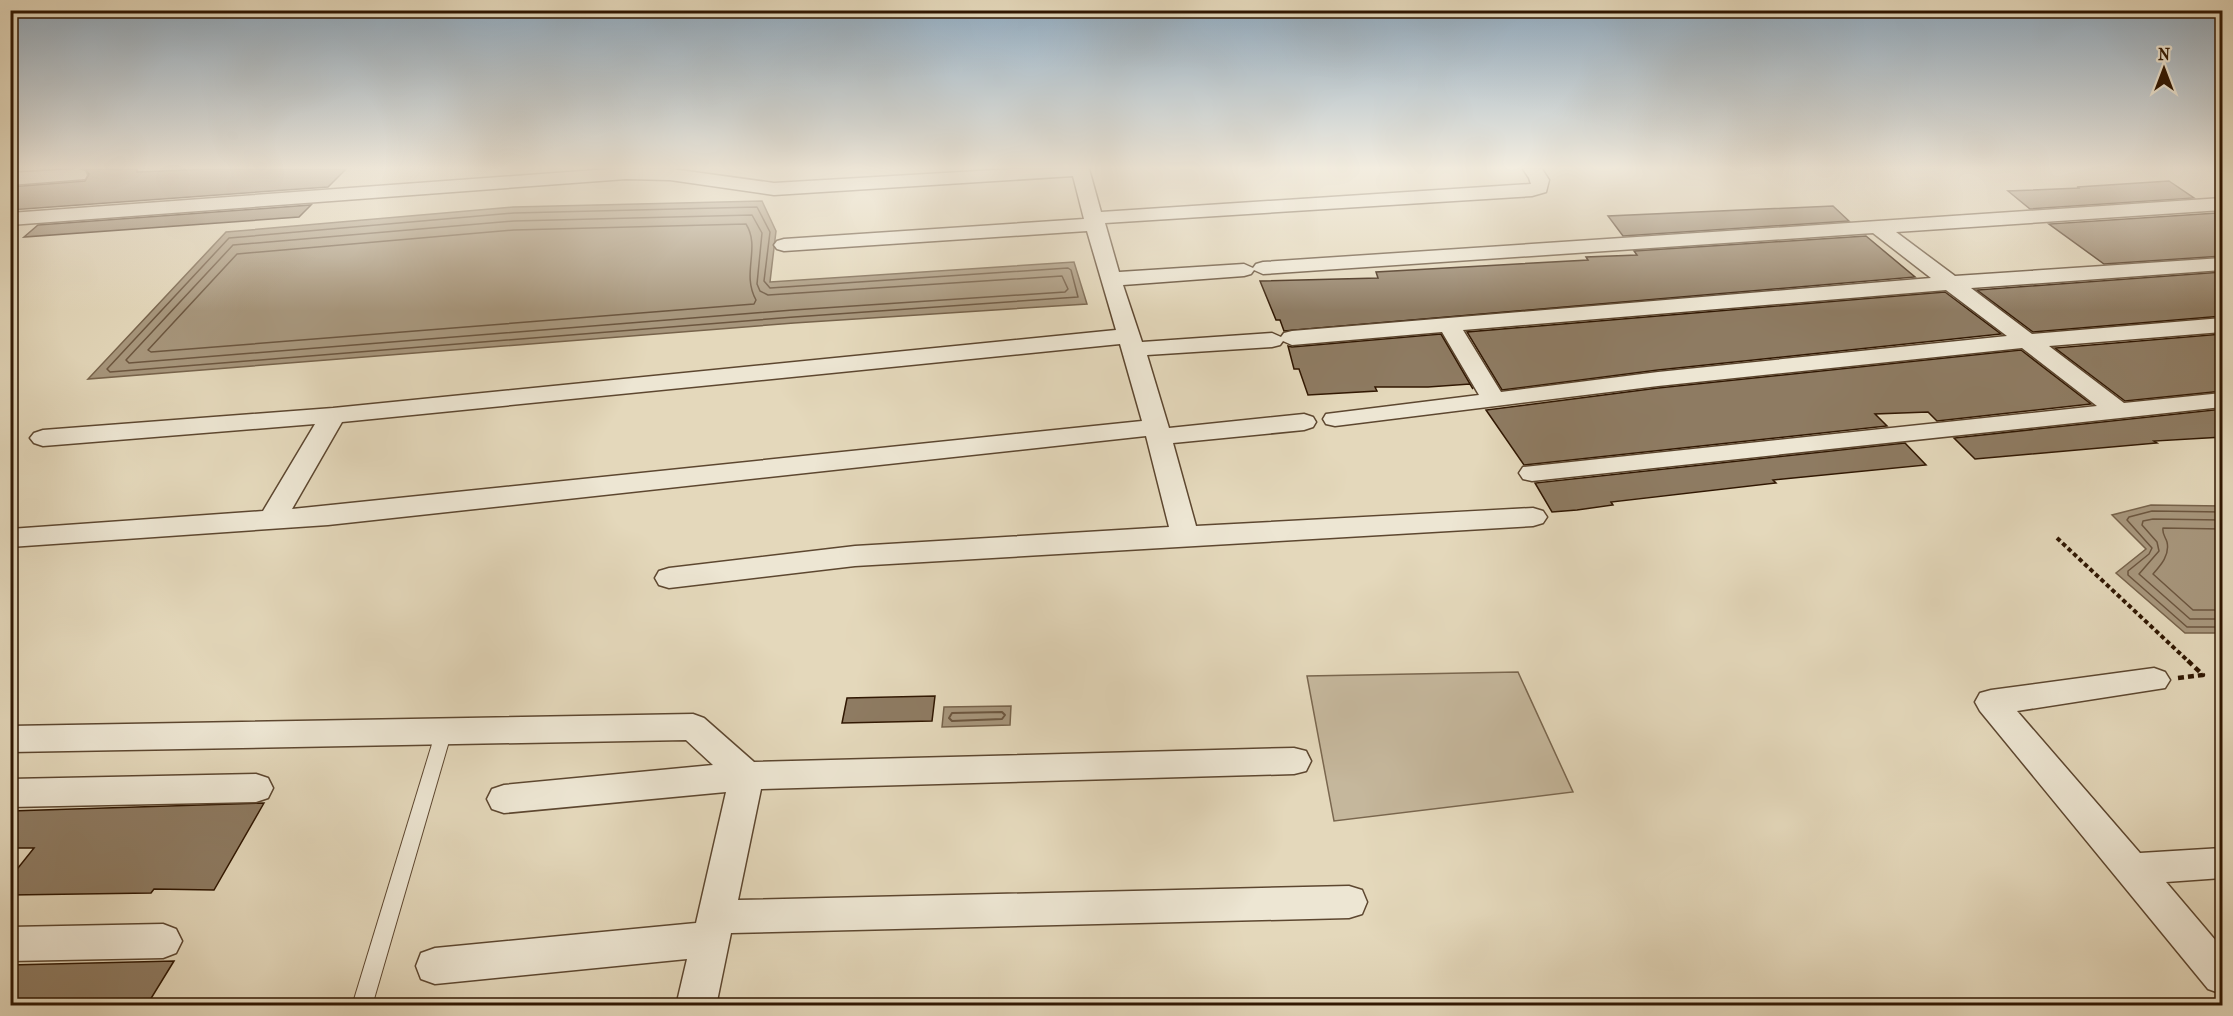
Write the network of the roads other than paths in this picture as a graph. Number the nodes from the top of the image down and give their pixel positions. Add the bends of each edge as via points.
1 (45, 216) edge
2 (1093, 216) edge
3 (1159, 216) edge
4 (2036, 216) edge
5 (39, 217) joint
6 (10, 219) edge
7 (1094, 221) junction
8 (1877, 227) junction
9 (784, 244) dead end
10 (2223, 264) edge
11 (1110, 279) junction
12 (1950, 283) junction
13 (1448, 324) junction
14 (2223, 325) edge
15 (1132, 342) junction
16 (2027, 342) junction
17 (1494, 400) junction
18 (2223, 400) edge
19 (2118, 410) junction
20 (333, 415) junction
21 (1335, 419) dead end
22 (1304, 422) dead end
23 (1158, 432) junction
24 (43, 438) dead end
25 (1533, 473) dead end
26 (1533, 517) dead end
27 (272, 520) junction
28 (1185, 536) junction
29 (10, 538) edge
30 (669, 578) dead end
31 (2154, 680) road end
32 (444, 731) junction
33 (10, 740) edge
34 (1294, 760) dead end
35 (747, 776) junction
36 (256, 788) dead end
37 (10, 794) edge
38 (504, 799) dead end
39 (2223, 864) edge
40 (2132, 869) junction
41 (1348, 902) dead end
42 (713, 928) junction
43 (163, 941) dead end
44 (10, 944) edge
45 (435, 966) dead end
46 (2223, 976) edge
47 (362, 1005) edge
48 (696, 1005) edge

1 - 5 street
2 - 7 street
3 - 7 street
4 - 8 street
5 - 6 street
7 - 9 street
7 - 11 street
8 - 11 street
8 - 12 street
10 - 12 street
11 - 15 street
12 - 13 street
12 - 16 street
13 - 15 street via 1282,339
13 - 17 street
14 - 16 street
15 - 20 street
15 - 23 street
16 - 17 street via 1658,379
16 - 19 street
17 - 21 street
18 - 19 street
19 - 25 street
20 - 24 street
20 - 27 street
22 - 23 street
23 - 27 street via 768,467 513,498
23 - 28 street
26 - 28 street
27 - 29 street
28 - 30 street via 855,556
31 - 40 street via 1991,702
32 - 33 street
32 - 35 street via 693,727
32 - 47 lane
34 - 35 street
35 - 38 street
35 - 42 street
36 - 37 street
39 - 40 street
40 - 46 street
41 - 42 street
42 - 45 street
42 - 48 street
43 - 44 street

